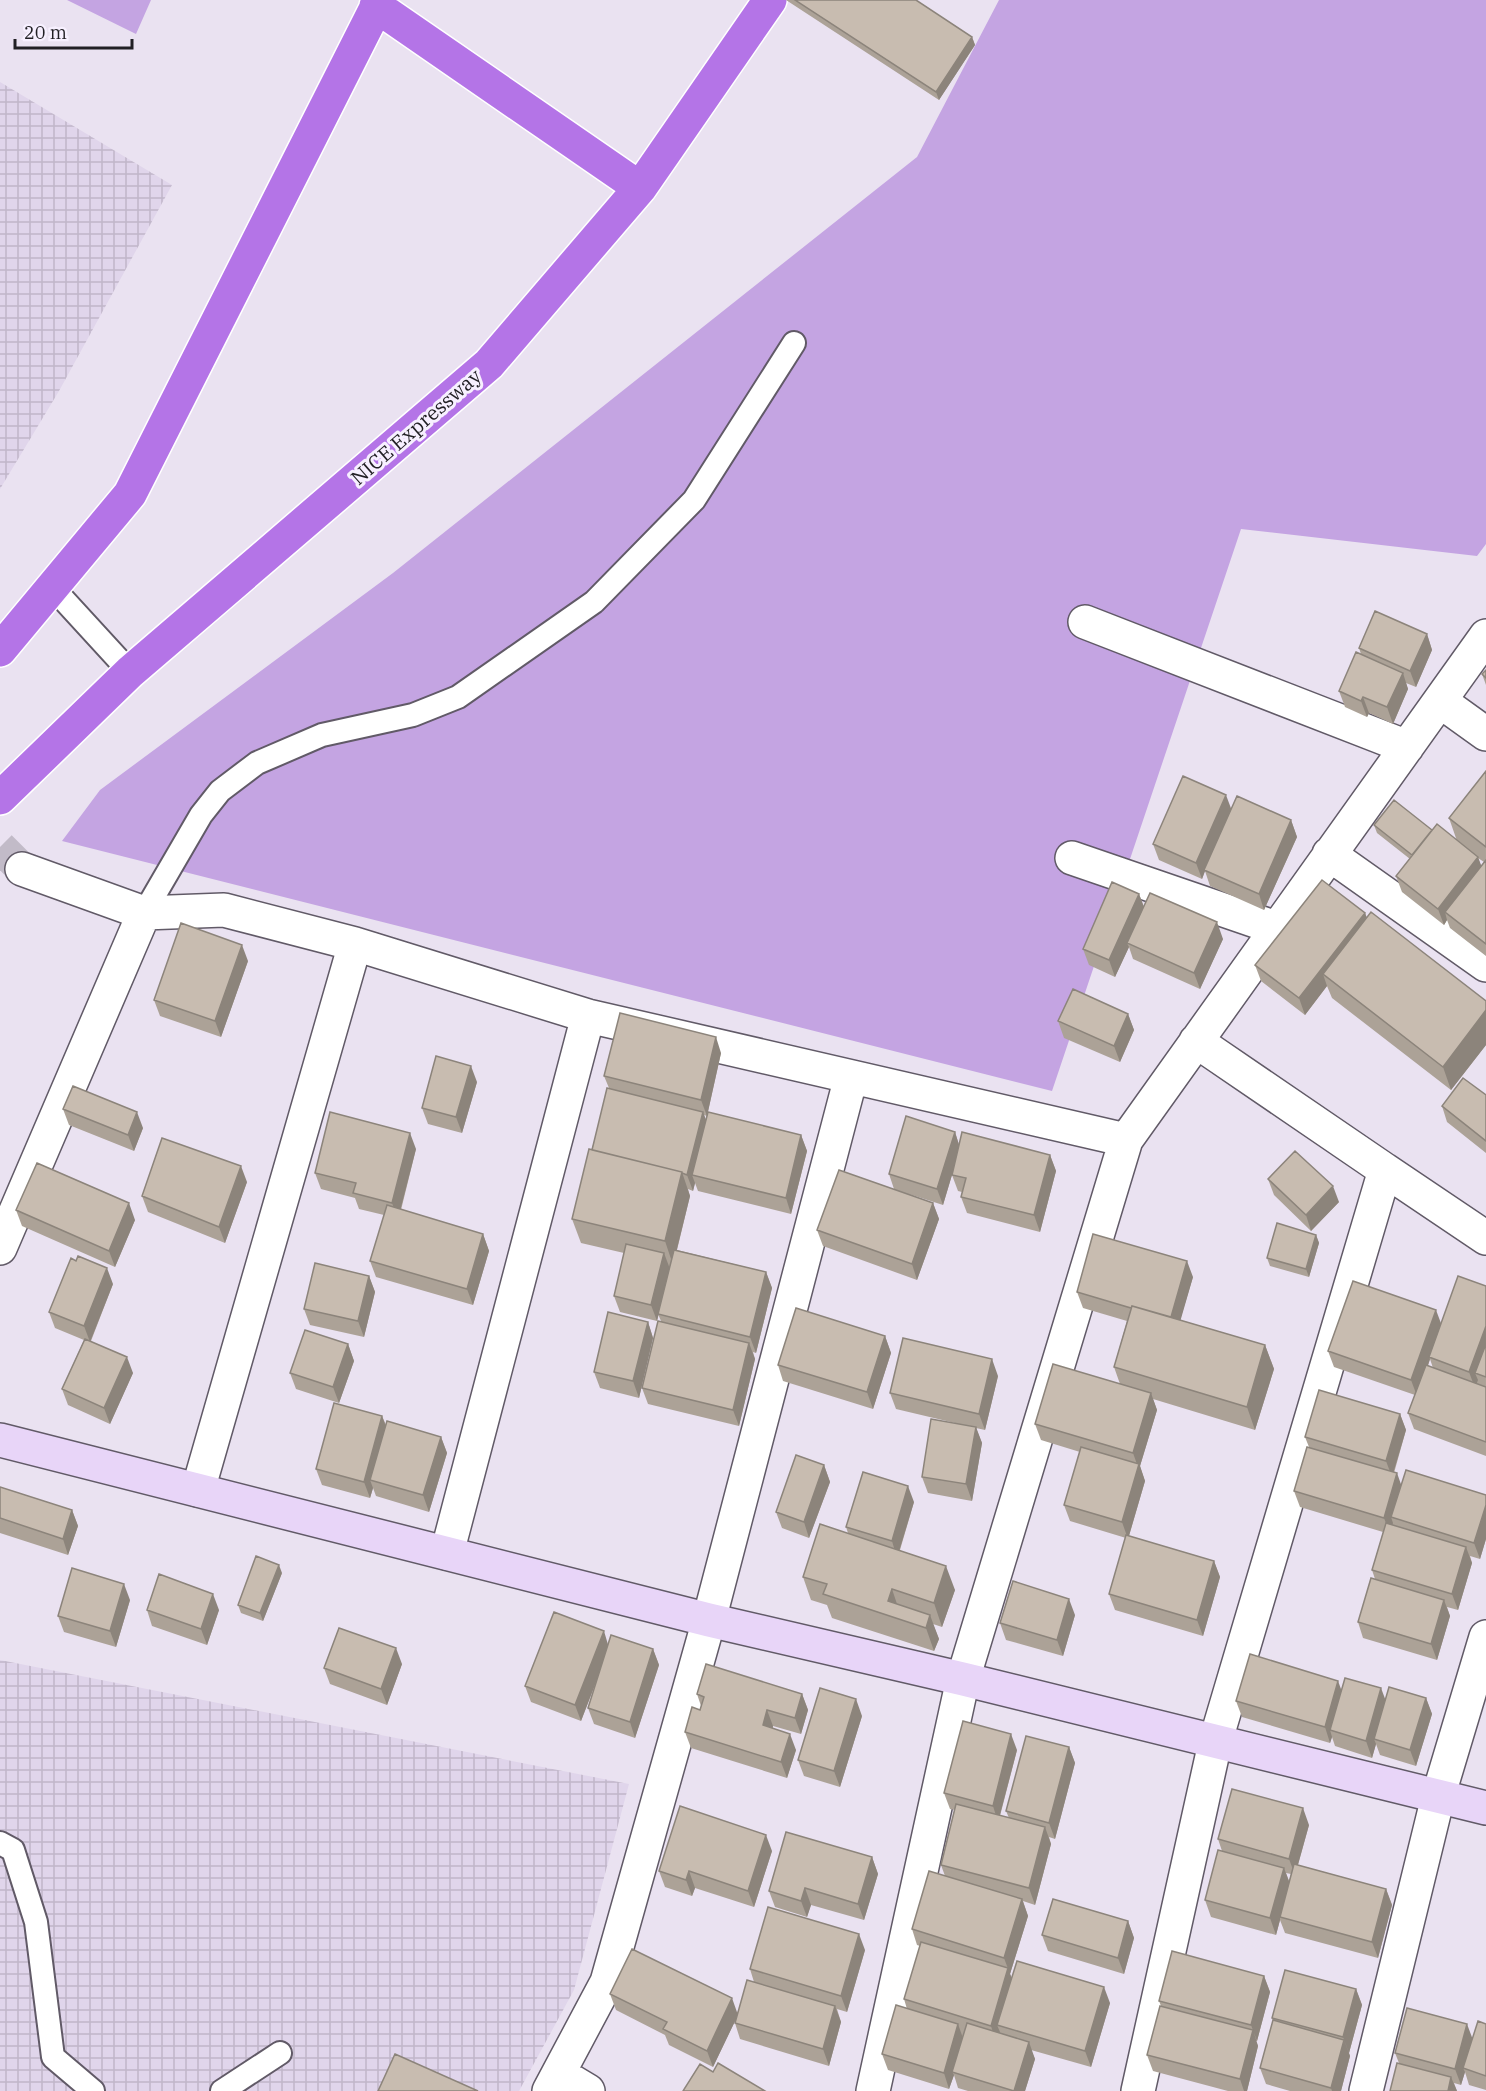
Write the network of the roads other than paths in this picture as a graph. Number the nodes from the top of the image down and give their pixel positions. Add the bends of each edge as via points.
1 (770, 0) edge
2 (378, 3) edge
3 (640, 188) junction
4 (794, 343) dead end
5 (53, 588) junction
6 (1085, 622) dead end
7 (1486, 636) edge
8 (0, 650) edge
9 (130, 672) junction
10 (1440, 701) junction
11 (1486, 734) edge
12 (1407, 747) junction
13 (0, 798) edge
14 (1329, 854) junction
15 (1072, 858) dead end
16 (22, 869) tunnel mouth
17 (144, 913) junction
18 (1276, 928) junction
19 (355, 944) junction
20 (1486, 965) edge
21 (588, 1016) junction
22 (1196, 1041) junction
23 (851, 1077) junction
24 (1126, 1140) junction
25 (1385, 1170) junction
26 (1486, 1238) edge
27 (0, 1248) edge
28 (0, 1440) edge
29 (198, 1490) junction
30 (447, 1553) junction
31 (709, 1620) junction
32 (1486, 1637) edge
33 (963, 1679) junction
34 (1215, 1743) junction
35 (1438, 1797) junction
36 (1486, 1808) edge
37 (0, 1843) edge
38 (280, 2053) dead end
39 (570, 2088) edge
40 (93, 2091) edge
41 (222, 2091) edge
42 (873, 2091) edge
43 (1138, 2091) edge
44 (1366, 2091) edge

1 - 3 highway, NICE Expressway
2 - 3 highway
2 - 5 highway via 130,494
3 - 9 highway, NICE Expressway via 489,364
4 - 17 lane via 694,500 594,602 458,696 413,716 322,735 257,763 220,791 201,815
5 - 8 highway
5 - 9 lane
6 - 12 street
7 - 10 street
9 - 13 highway, NICE Expressway
10 - 11 street
10 - 12 street
12 - 14 street
14 - 18 street
14 - 20 street
15 - 18 street
16 - 17 street
17 - 19 street via 224,910
17 - 27 street
18 - 22 street
19 - 21 street
19 - 29 street
21 - 23 street
21 - 30 street
22 - 24 street
22 - 25 street
23 - 24 street
23 - 31 street
24 - 33 street
25 - 26 street
25 - 34 street
28 - 29 street
29 - 30 street
30 - 31 street
31 - 33 street
31 - 39 street via 607,1982
32 - 35 street
33 - 34 street
33 - 42 street
34 - 35 street
34 - 43 street
35 - 36 street
35 - 44 street
37 - 40 lane via 13,1850 36,1922 53,2057
38 - 41 lane

